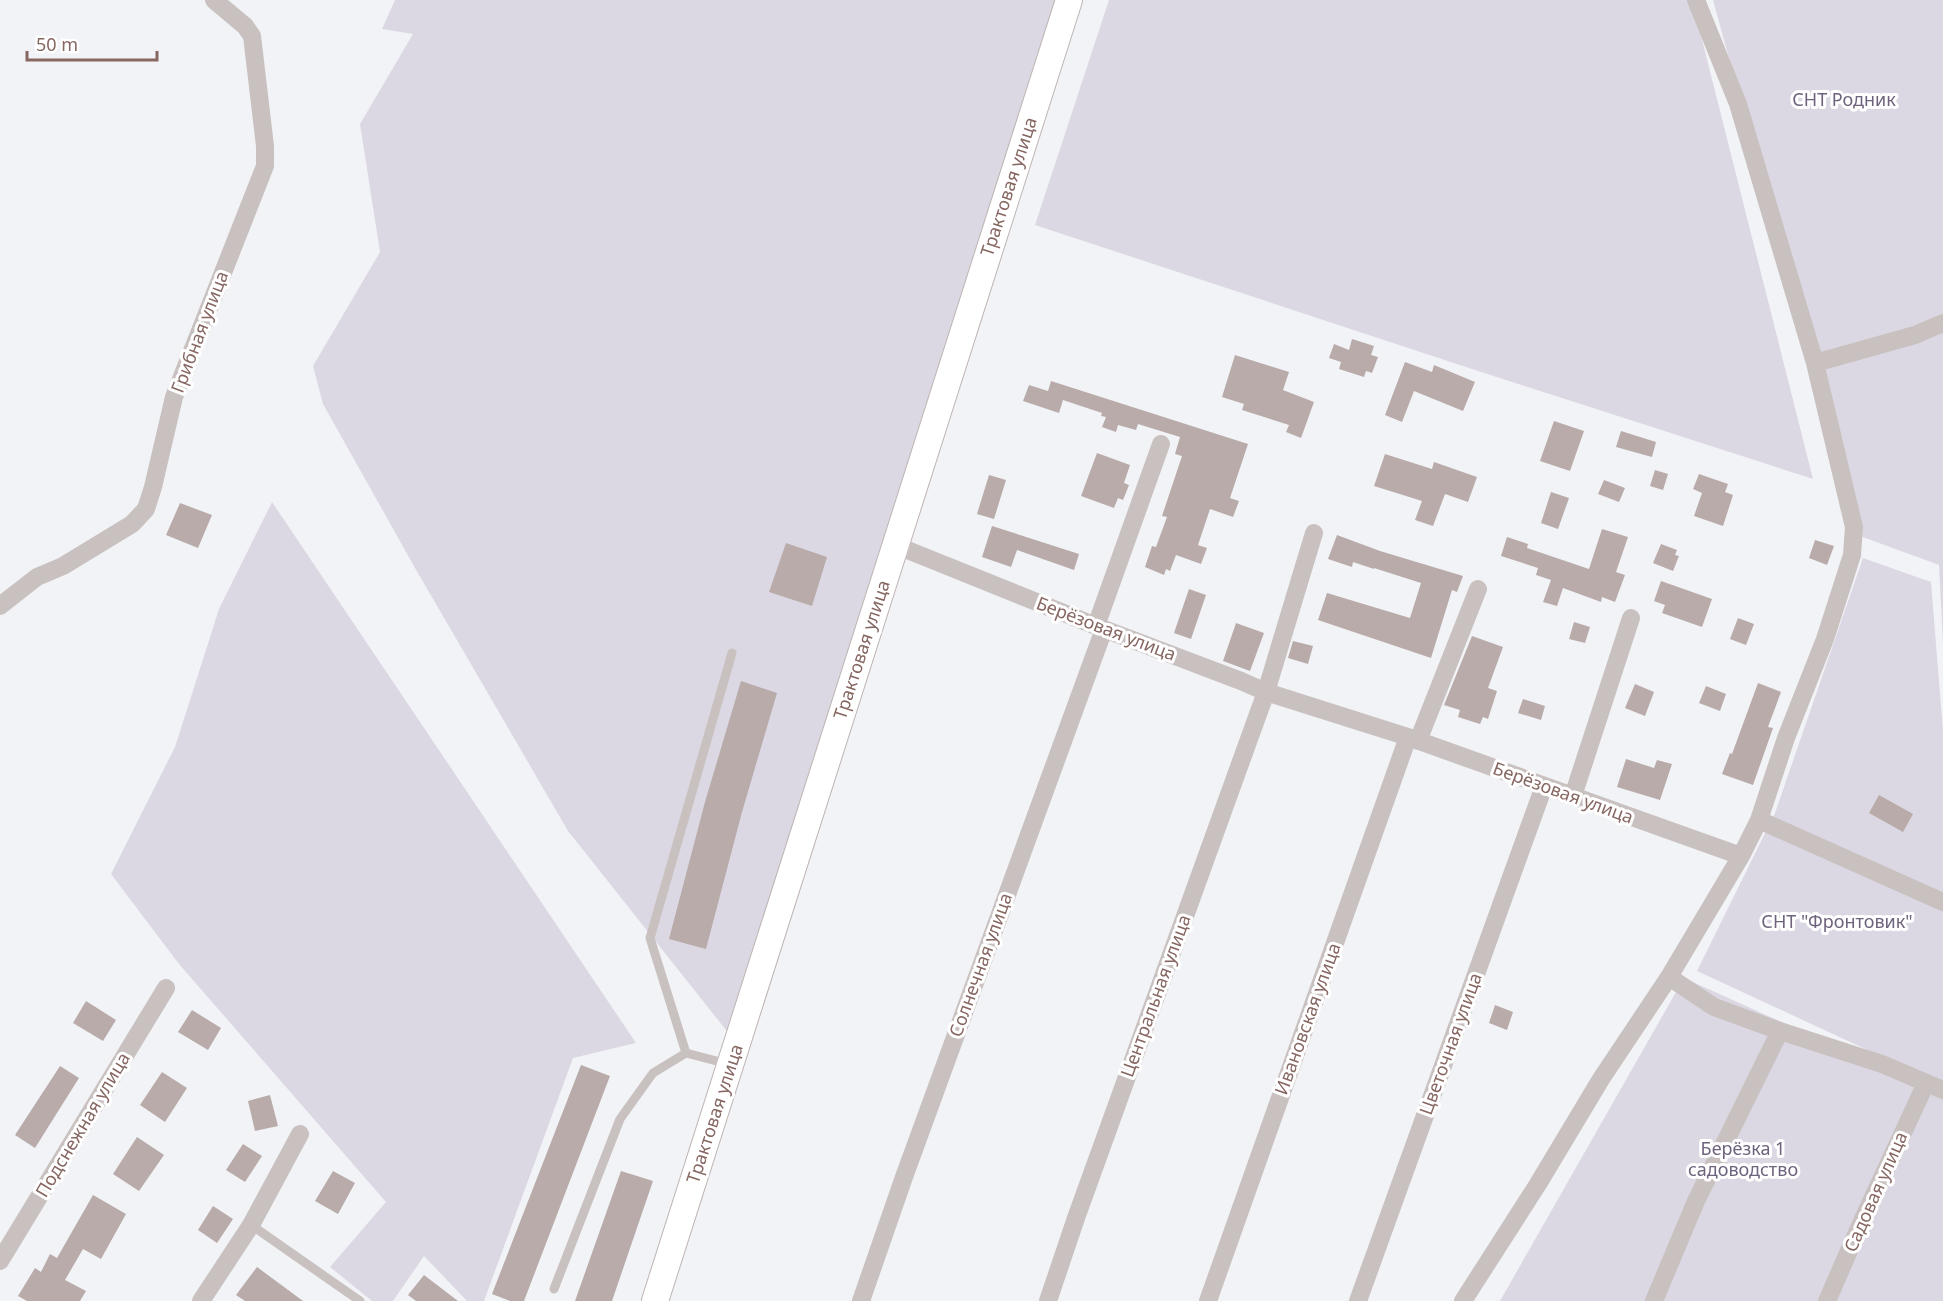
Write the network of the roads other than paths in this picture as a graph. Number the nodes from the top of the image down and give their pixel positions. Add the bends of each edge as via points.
1 (214, 0) edge
2 (1069, 0) edge
3 (1696, 0) edge
4 (1943, 323) edge
5 (1815, 363) junction
6 (1161, 444) dead end
7 (1314, 533) dead end
8 (895, 545) junction
9 (1478, 589) dead end
10 (0, 606) edge
11 (1631, 618) dead end
12 (1100, 628) junction
13 (732, 653) dead end
14 (1266, 692) junction
15 (1413, 739) junction
16 (1544, 786) junction
17 (1573, 796) junction
18 (1760, 820) junction
19 (1741, 856) junction
20 (1943, 902) edge
21 (1669, 976) junction
22 (166, 988) dead end
23 (1780, 1031) junction
24 (686, 1053) junction
25 (730, 1065) junction
26 (1935, 1086) edge
27 (300, 1134) dead end
28 (251, 1225) junction
29 (0, 1261) edge
30 (554, 1289) dead end
31 (201, 1301) edge
32 (360, 1301) edge
33 (655, 1301) edge
34 (861, 1301) edge
35 (1048, 1301) edge
36 (1208, 1301) edge
37 (1358, 1301) edge
38 (1463, 1301) edge
39 (1654, 1301) edge
40 (1827, 1301) edge

1 - 10 street, Грибная улица via 252,36 265,166 174,397 146,509 132,524 37,578
2 - 8 street, Трактовая улица
3 - 5 street via 1738,104
4 - 5 street via 1915,335
5 - 18 street via 1854,528 1852,555
6 - 12 street, Солнечная улица
7 - 14 street, Центральная улица
8 - 12 street, Берёзовая улица
8 - 25 street, Трактовая улица
9 - 15 street, Ивановская улица
11 - 17 street
12 - 14 street, Берёзовая улица
12 - 34 street, Солнечная улица
13 - 24 lane via 650,938
14 - 15 street, Берёзовая улица
14 - 35 street, Центральная улица
15 - 16 street, Берёзовая улица
15 - 36 street, Ивановская улица
16 - 17 street, Берёзовая улица
16 - 37 street, Цветочная улица
17 - 19 street, Берёзовая улица
18 - 19 street
18 - 20 street
19 - 21 street
21 - 23 street via 1714,1007
21 - 38 street
22 - 29 street, Подснежная улица
23 - 26 street via 1882,1064
23 - 39 street via 1696,1201
24 - 25 lane
24 - 30 lane via 653,1073 620,1119
25 - 33 street, Трактовая улица
26 - 40 street, Садовая улица
27 - 28 street
28 - 31 street
28 - 32 lane

